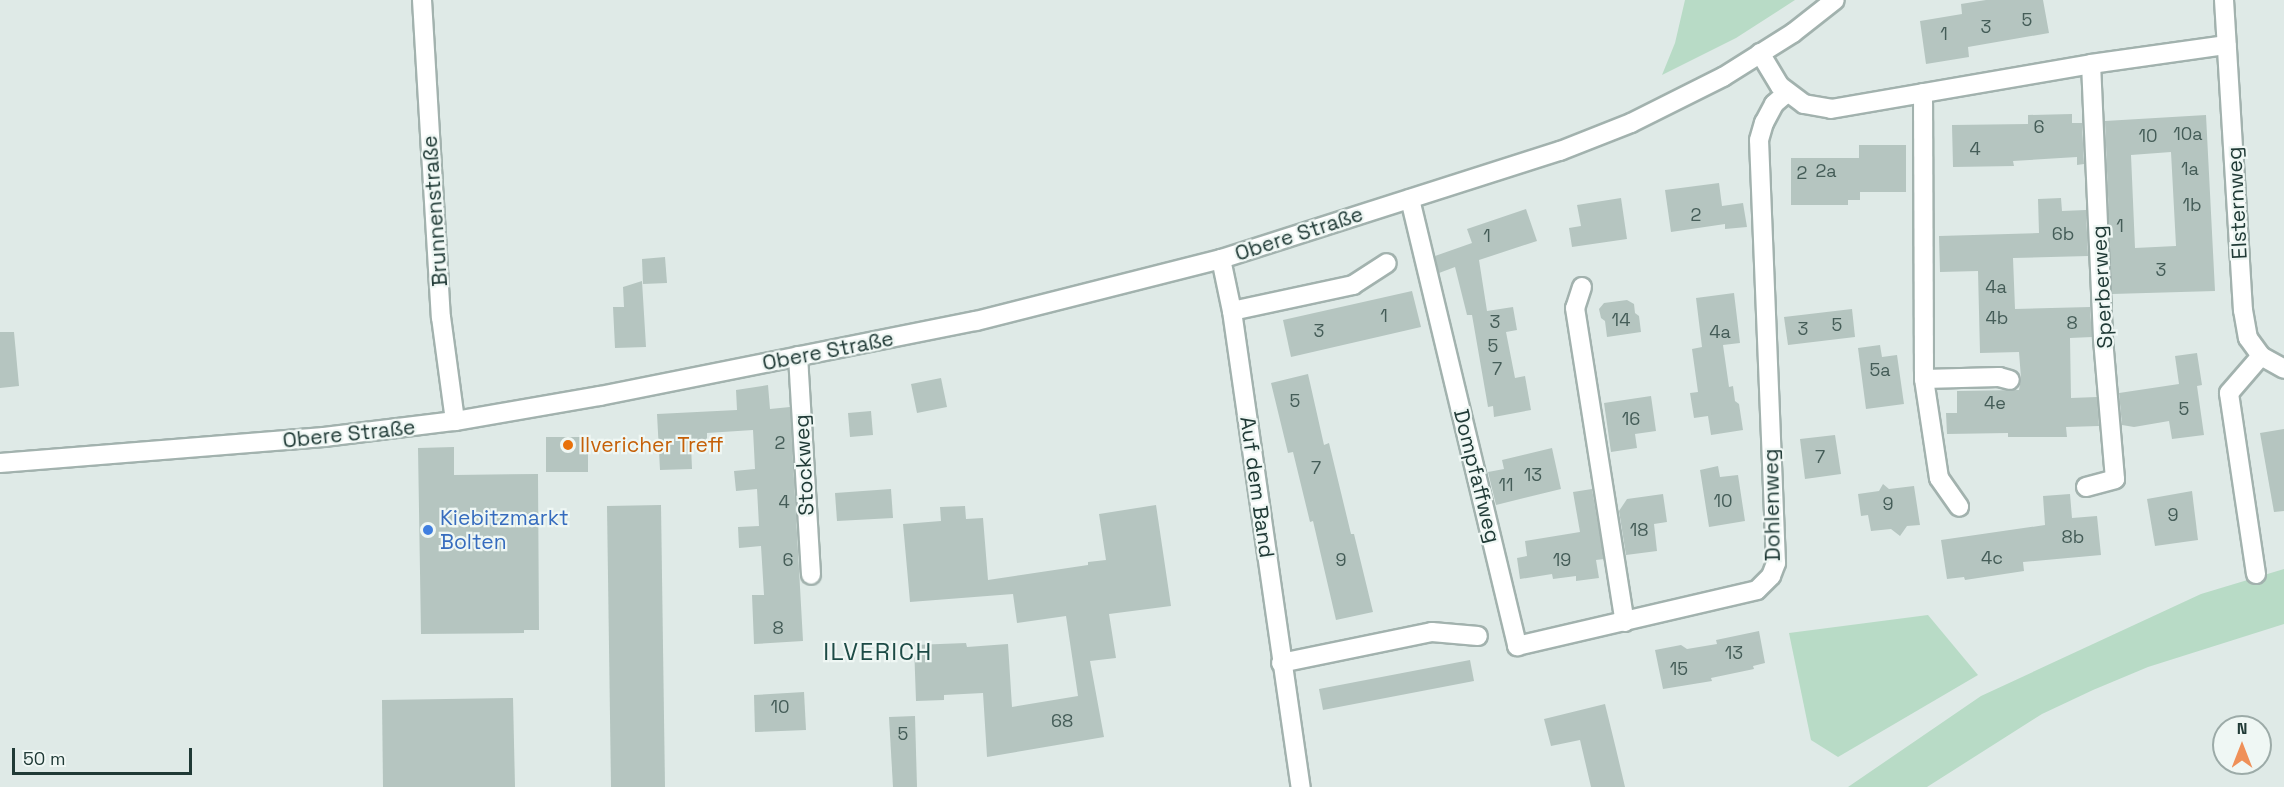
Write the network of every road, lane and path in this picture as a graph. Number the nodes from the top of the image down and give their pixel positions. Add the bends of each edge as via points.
1 (422, 0) edge
2 (1835, 0) edge
3 (2224, 0) edge
4 (2227, 45) junction
5 (1760, 53) junction
6 (2091, 64) junction
7 (1788, 92) junction
8 (1923, 93) junction
9 (1410, 199) junction
10 (1221, 259) junction
11 (1387, 263) dead end
12 (1582, 287) dead end
13 (1232, 311) junction
14 (798, 356) junction
15 (2261, 356) junction
16 (2284, 369) edge
17 (1924, 379) junction
18 (2010, 380) dead end
19 (455, 421) junction
20 (0, 463) edge
21 (2086, 487) dead end
22 (1959, 507) dead end
23 (811, 574) dead end
24 (2256, 574) dead end
25 (1625, 622) junction
26 (1478, 636) dead end
27 (1281, 663) junction
28 (1301, 787) edge

1 - 19 street, Brunnenstraße via 441,317
2 - 5 street, Obere Straße
3 - 4 street
4 - 6 street
4 - 15 street, Elsternweg via 2243,310 2248,338
5 - 7 street
5 - 9 street, Obere Straße via 1723,77 1631,123 1560,151
6 - 8 street
6 - 21 street, Sperberweg via 2103,338 2115,478
7 - 8 street via 1804,104 1831,109
7 - 25 street, Dohlenweg via 1771,110 1759,140 1776,563 1771,576 1757,590
8 - 17 street
9 - 10 street, Obere Straße
9 - 25 street, Dompfaffweg via 1517,646
10 - 13 street, Auf dem Band
10 - 14 street, Obere Straße via 976,321
11 - 13 street via 1353,285
12 - 25 street via 1575,308
13 - 27 street, Auf dem Band
14 - 19 street, Obere Straße
14 - 23 street, Stockweg
15 - 16 street
15 - 24 street via 2229,393
17 - 18 street
17 - 22 street via 1939,478
19 - 20 street, Obere Straße via 313,438
26 - 27 street via 1432,633
27 - 28 street, Auf dem Band

